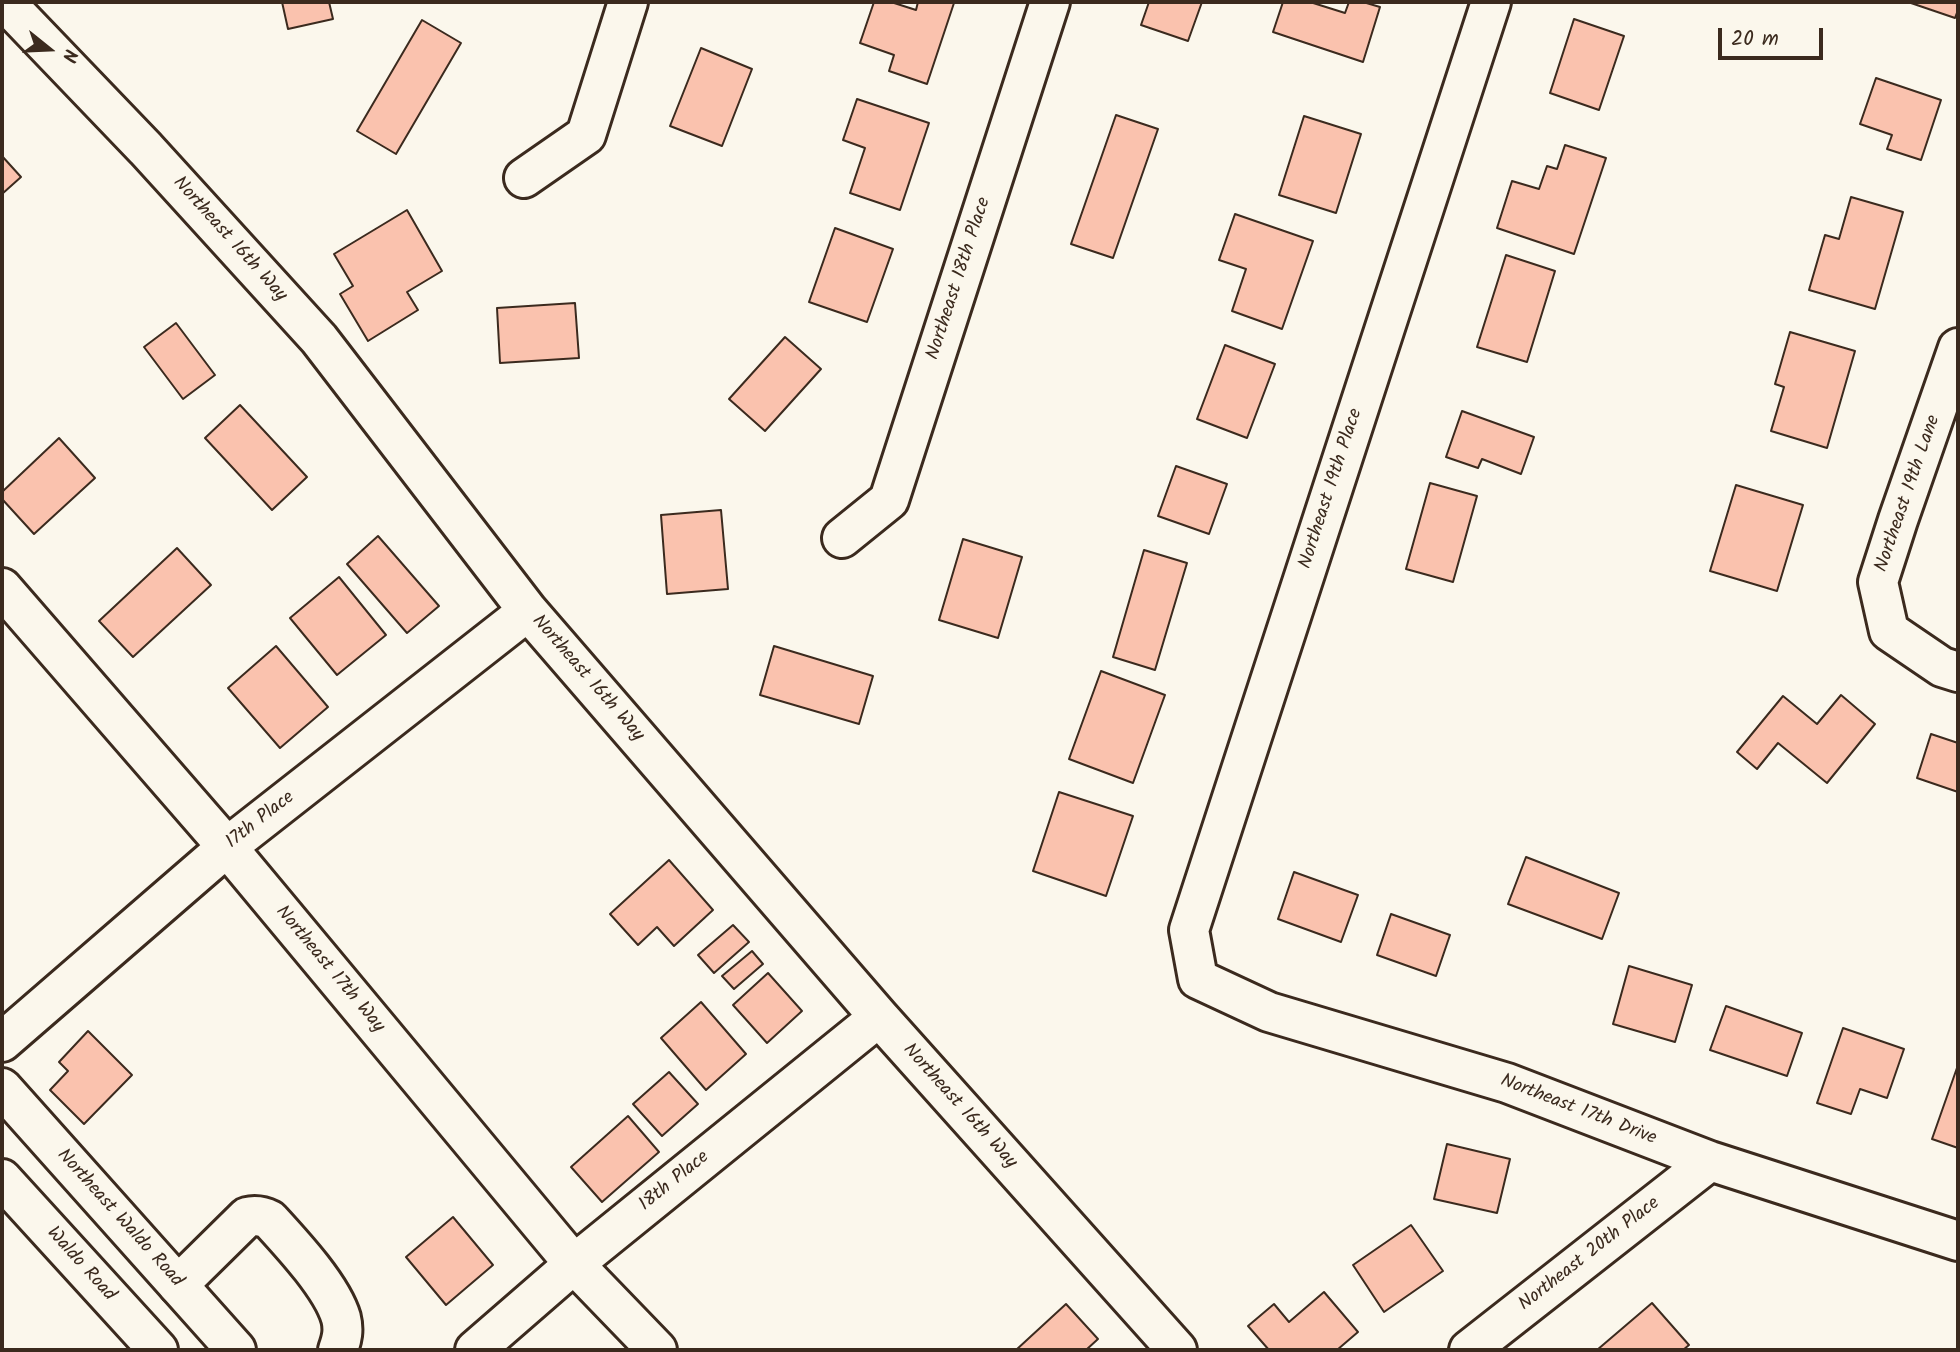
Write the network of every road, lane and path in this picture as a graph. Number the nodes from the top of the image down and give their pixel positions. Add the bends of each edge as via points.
1 (5, 2) edge
2 (628, 2) edge
3 (1050, 2) edge
4 (1491, 2) edge
5 (524, 178) dead end
6 (1958, 348) edge
7 (842, 538) dead end
8 (2, 588) edge
9 (528, 611) junction
10 (1958, 672) edge
11 (227, 848) junction
12 (1198, 979) joint
13 (879, 1017) junction
14 (2, 1042) edge
15 (2, 1088) edge
16 (1710, 1161) junction
17 (2, 1179) edge
18 (1958, 1241) edge
19 (574, 1264) junction
20 (178, 1285) junction
21 (158, 1350) edge
22 (236, 1350) edge
23 (338, 1350) edge
24 (475, 1350) edge
25 (657, 1350) edge
26 (1177, 1350) edge
27 (1469, 1350) edge

1 - 9 main road, Northeast 16th Way via 319,339
2 - 5 main road via 586,135
3 - 7 main road, Northeast 18th Place via 889,500
4 - 12 main road, Northeast 19th Place via 1189,930
6 - 10 main road, Northeast 19th Lane via 1878,582 1889,631 1942,667
8 - 11 main road, Northeast 17th Way
9 - 11 main road, 17th Place
9 - 13 main road, Northeast 16th Way
11 - 14 main road, 17th Place
11 - 19 main road, Northeast 17th Way
12 - 16 main road, Northeast 17th Drive via 1269,1012 1507,1083
13 - 19 main road, 18th Place
13 - 26 main road, Northeast 16th Way
15 - 20 main road, Northeast Waldo Road
16 - 18 main road, Northeast 17th Drive
16 - 27 main road, Northeast 20th Place
17 - 21 main road, Waldo Road
19 - 24 main road, 18th Place
19 - 25 main road, Northeast 17th Way
20 - 22 main road, Northeast Waldo Road
20 - 23 main road via 247,1217 265,1217 298,1251 335,1301 343,1332

